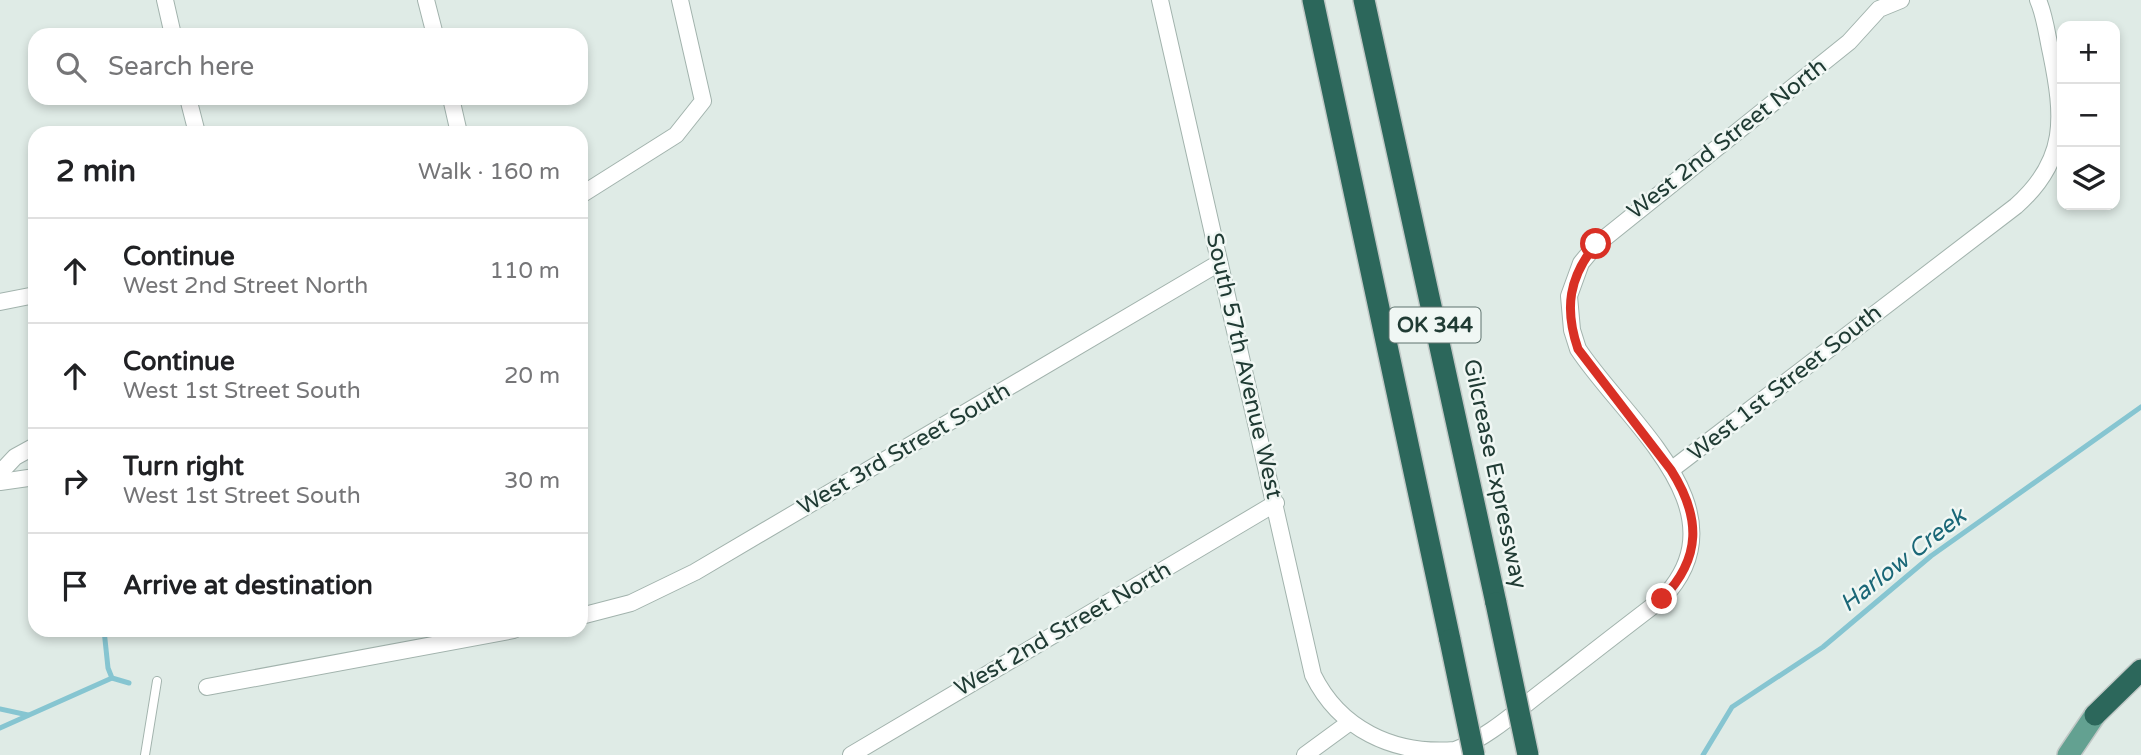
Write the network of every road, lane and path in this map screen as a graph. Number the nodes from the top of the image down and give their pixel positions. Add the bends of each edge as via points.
1 (165, 0) edge
2 (426, 0) edge
3 (680, 0) edge
4 (1160, 0) edge
5 (1313, 0) edge
6 (1364, 0) edge
7 (1901, 0) edge
8 (2038, 0) edge
9 (1877, 4) edge
10 (171, 28) edge
11 (433, 28) edge
12 (190, 105) edge
13 (453, 105) edge
14 (195, 126) edge
15 (458, 126) edge
16 (588, 191) edge
17 (1219, 263) junction
18 (28, 296) edge
19 (0, 302) edge
20 (28, 450) edge
21 (1671, 470) junction
22 (0, 473) edge
23 (28, 478) edge
24 (0, 482) edge
25 (1276, 503) junction
26 (588, 614) edge
27 (476, 637) edge
28 (2141, 670) edge
29 (157, 681) dead end
30 (207, 687) dead end
31 (2095, 715) joint
32 (1346, 724) junction
33 (145, 755) edge
34 (851, 755) edge
35 (1305, 755) edge
36 (1474, 755) edge
37 (1528, 755) edge
38 (2068, 755) edge

1 - 10 street
2 - 11 street
3 - 16 street via 703,102 676,135
4 - 17 street, South 57th Avenue West
5 - 36 highway, OK 344, bridge
6 - 37 highway, Gilcrease Expressway / OK 344, bridge
7 - 9 street, West 2nd Street North
8 - 21 street, West 1st Street South via 2061,126 2045,176 2016,206
9 - 21 street, West 2nd Street North via 1849,42 1604,237 1574,277 1569,313 1578,349
12 - 14 street
13 - 15 street
17 - 25 street, South 57th Avenue West
17 - 26 street, West 3rd Street South via 695,572 631,603
18 - 19 street
20 - 22 street
21 - 32 street, West 1st Street South via 1684,491 1693,541 1685,571 1662,599 1497,725 1454,750 1398,752 1379,747
23 - 24 street
25 - 32 street, South 57th Avenue West via 1313,675 1325,700
25 - 34 street, West 2nd Street North
27 - 30 street
28 - 31 highway
29 - 33 lane
31 - 38 main road
32 - 35 street

